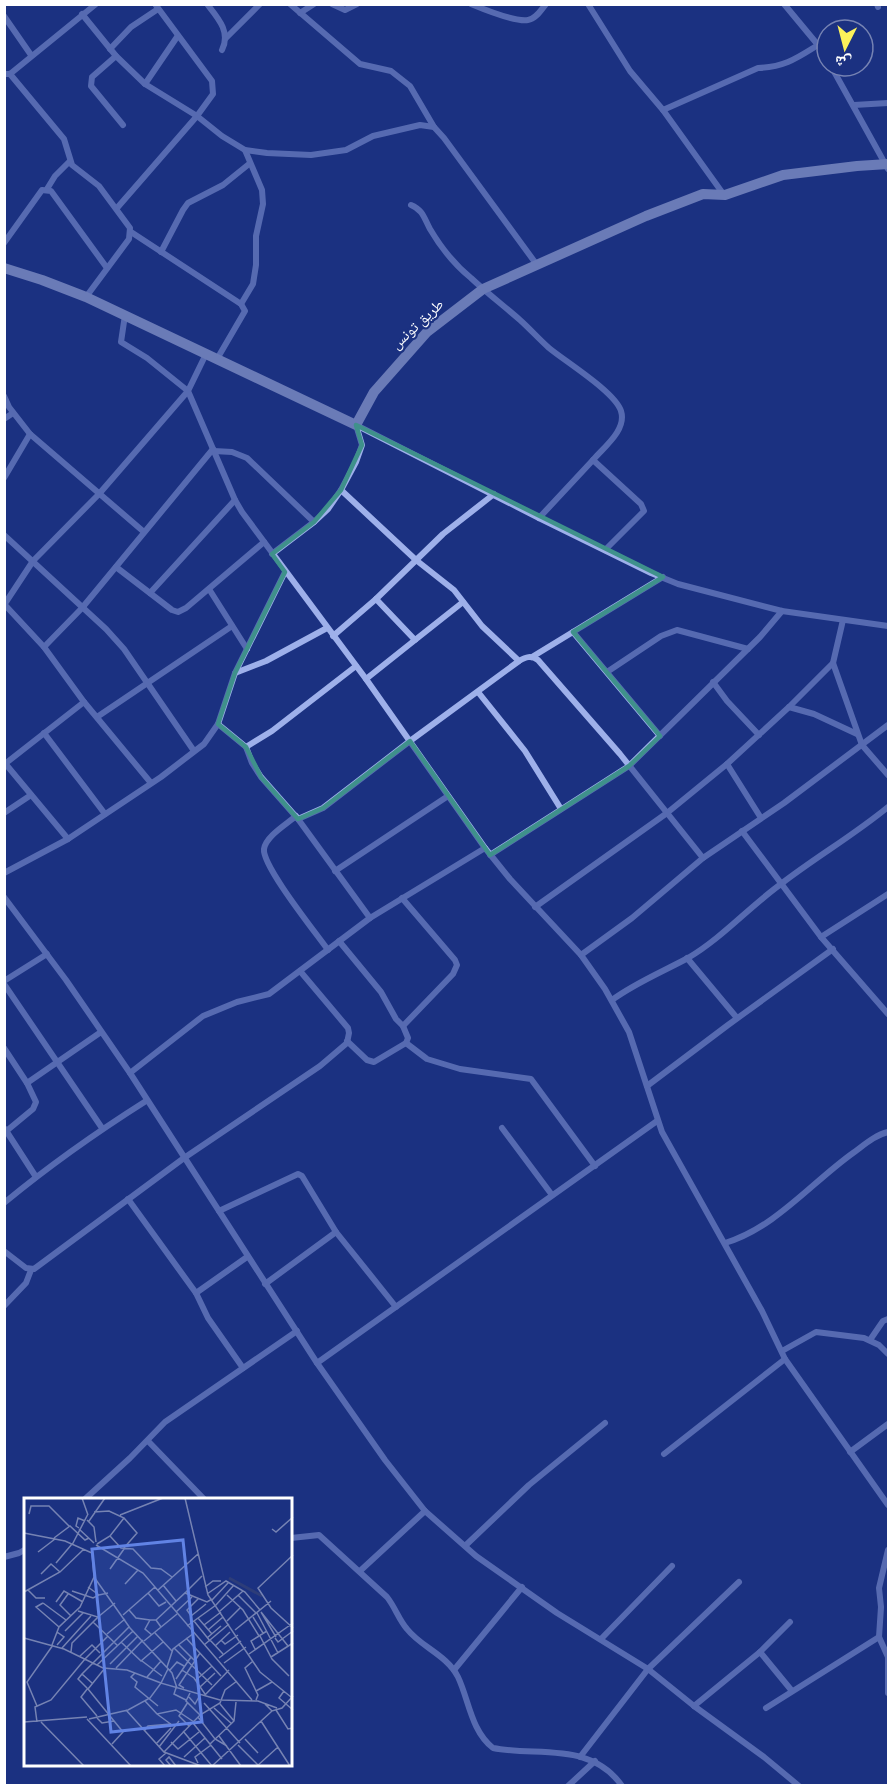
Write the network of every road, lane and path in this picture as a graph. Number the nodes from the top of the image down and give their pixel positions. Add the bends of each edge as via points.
1 (207, 4) edge
2 (260, 4) edge
3 (290, 4) edge
4 (314, 4) edge
5 (332, 4) edge
6 (357, 4) edge
7 (471, 4) edge
8 (546, 4) edge
9 (588, 4) edge
10 (784, 4) edge
11 (94, 5) edge
12 (157, 7) edge
13 (300, 13) junction
14 (82, 14) junction
15 (4, 16) edge
16 (177, 37) junction
17 (225, 39) junction
18 (815, 41) edge
19 (815, 47) edge
20 (110, 49) junction
21 (222, 50) dead end
22 (31, 56) junction
23 (116, 56) junction
24 (7, 74) edge
25 (838, 78) edge
26 (145, 84) junction
27 (888, 103) edge
28 (854, 105) junction
29 (663, 110) junction
30 (197, 116) junction
31 (123, 124) dead end
32 (434, 127) junction
33 (245, 150) junction
34 (70, 161) junction
35 (249, 164) junction
36 (887, 166) edge
37 (47, 189) junction
38 (725, 195) junction
39 (411, 205) dead end
40 (117, 208) junction
41 (131, 232) junction
42 (4, 243) edge
43 (161, 252) junction
44 (537, 265) junction
45 (4, 268) edge
46 (107, 268) junction
47 (483, 289) junction
48 (86, 297) junction
49 (241, 304) junction
50 (125, 315) junction
51 (206, 354) junction
52 (217, 359) junction
53 (188, 391) junction
54 (4, 396) edge
55 (14, 413) junction
56 (4, 419) edge
57 (356, 425) junction
58 (30, 434) junction
59 (214, 450) junction
60 (593, 460) junction
61 (4, 478) edge
62 (341, 490) junction
63 (99, 494) junction
64 (494, 495) junction
65 (235, 500) junction
66 (539, 518) junction
67 (314, 522) junction
68 (144, 532) junction
69 (4, 535) edge
70 (264, 542) junction
71 (604, 550) junction
72 (272, 554) junction
73 (416, 560) junction
74 (33, 561) junction
75 (116, 567) junction
76 (285, 572) junction
77 (663, 577) junction
78 (209, 589) junction
79 (150, 592) junction
80 (376, 599) junction
81 (463, 602) junction
82 (5, 605) edge
83 (82, 608) junction
84 (782, 611) junction
85 (843, 620) junction
86 (232, 626) junction
87 (888, 626) edge
88 (327, 627) junction
89 (573, 632) junction
90 (333, 636) junction
91 (415, 640) junction
92 (44, 647) junction
93 (247, 649) junction
94 (748, 649) junction
95 (532, 657) junction
96 (519, 661) junction
97 (833, 663) junction
98 (356, 666) junction
99 (607, 672) junction
100 (235, 673) junction
101 (366, 679) junction
102 (713, 682) junction
103 (147, 684) junction
104 (478, 692) junction
105 (84, 702) junction
106 (789, 707) junction
107 (97, 717) junction
108 (218, 724) junction
109 (888, 725) edge
110 (44, 733) junction
111 (857, 734) junction
112 (759, 735) junction
113 (660, 736) junction
114 (410, 741) junction
115 (862, 745) junction
116 (246, 747) junction
117 (195, 752) junction
118 (5, 762) edge
119 (727, 764) junction
120 (630, 766) junction
121 (888, 775) edge
122 (152, 783) junction
123 (32, 795) junction
124 (448, 796) junction
125 (888, 807) edge
126 (561, 809) junction
127 (4, 813) edge
128 (667, 813) junction
129 (105, 814) junction
130 (297, 817) junction
131 (761, 818) junction
132 (742, 831) junction
133 (68, 839) junction
134 (485, 848) junction
135 (490, 855) junction
136 (703, 858) junction
137 (335, 872) junction
138 (4, 873) edge
139 (780, 884) junction
140 (888, 894) edge
141 (4, 897) edge
142 (402, 898) junction
143 (535, 907) junction
144 (370, 918) junction
145 (821, 937) junction
146 (339, 941) junction
147 (328, 950) junction
148 (833, 950) junction
149 (47, 954) junction
150 (581, 955) junction
151 (687, 958) junction
152 (300, 971) junction
153 (4, 982) edge
154 (612, 1000) junction
155 (888, 1014) edge
156 (737, 1018) junction
157 (403, 1026) junction
158 (101, 1032) junction
159 (347, 1041) junction
160 (406, 1043) junction
161 (4, 1048) edge
162 (59, 1062) junction
163 (130, 1073) junction
164 (27, 1083) junction
165 (647, 1086) junction
166 (147, 1101) junction
167 (657, 1121) junction
168 (102, 1128) junction
169 (502, 1128) dead end
170 (5, 1131) edge
171 (888, 1132) edge
172 (184, 1158) junction
173 (595, 1166) junction
174 (36, 1177) junction
175 (552, 1195) junction
176 (128, 1199) junction
177 (4, 1203) edge
178 (219, 1210) junction
179 (336, 1232) junction
180 (725, 1243) junction
181 (4, 1251) edge
182 (247, 1257) junction
183 (31, 1270) junction
184 (265, 1284) junction
185 (196, 1293) junction
186 (4, 1306) edge
187 (396, 1307) junction
188 (888, 1319) edge
189 (297, 1332) junction
190 (870, 1340) junction
191 (782, 1351) junction
192 (888, 1354) edge
193 (785, 1359) junction
194 (317, 1363) junction
195 (243, 1368) junction
196 (605, 1423) dead end
197 (888, 1424) edge
198 (148, 1441) junction
199 (850, 1452) junction
200 (664, 1454) dead end
201 (86, 1498) edge
202 (203, 1498) edge
203 (888, 1505) edge
204 (425, 1511) junction
205 (292, 1538) edge
206 (466, 1545) junction
207 (24, 1550) edge
208 (888, 1550) edge
209 (4, 1557) edge
210 (672, 1566) dead end
211 (360, 1571) junction
212 (739, 1582) dead end
213 (522, 1587) junction
214 (790, 1622) dead end
215 (879, 1636) junction
216 (601, 1639) junction
217 (760, 1652) junction
218 (648, 1669) junction
219 (454, 1670) junction
220 (792, 1691) junction
221 (888, 1693) edge
222 (694, 1706) junction
223 (766, 1708) dead end
224 (580, 1757) junction
225 (594, 1761) junction
226 (568, 1785) edge
227 (622, 1785) edge
228 (799, 1785) edge

1 - 17 street via 223,26
2 - 17 street
3 - 13 street
4 - 13 street
5 - 6 street via 345,10
7 - 8 street via 528,20 536,17
9 - 29 street via 630,72
10 - 18 street
11 - 14 street
12 - 16 street
12 - 20 street
13 - 32 street via 360,64 391,71 410,86
14 - 20 street
14 - 22 street
15 - 22 street
16 - 26 street
16 - 30 street via 214,88 211,99
17 - 21 street
19 - 29 street via 789,63 758,68
20 - 23 street
22 - 24 street
23 - 26 street
23 - 31 street via 90,81
24 - 34 street via 64,139
25 - 28 street
26 - 30 street
27 - 28 street
28 - 36 street
29 - 38 street
30 - 33 street
30 - 40 street
32 - 33 street via 420,125 373,136 346,150 323,153
32 - 44 street
33 - 35 street
34 - 37 street
34 - 40 street
35 - 43 street via 223,185 188,203
35 - 49 street via 262,190 263,204 253,284
36 - 38 main road, طريق تونس via 783,175
37 - 42 street via 42,190
37 - 46 street
38 - 44 main road, طريق تونس via 703,194
39 - 47 street via 420,209 454,261
40 - 41 street
41 - 43 street
41 - 46 street
43 - 49 street
44 - 47 main road, طريق تونس
45 - 48 main road
46 - 48 street
47 - 57 main road, طريق تونس via 427,332 374,392
47 - 60 street via 620,407 619,430
48 - 50 main road
49 - 52 street via 245,311
50 - 51 main road
50 - 53 street via 121,342
51 - 52 main road
51 - 53 street
52 - 57 main road
53 - 59 street
53 - 63 street
54 - 55 street
55 - 56 street
55 - 58 street
57 - 62 street via 362,445
57 - 64 street
58 - 61 street
58 - 63 street
59 - 65 street
59 - 67 street via 247,458
59 - 68 street
60 - 66 street
60 - 71 street via 644,507 642,515
62 - 67 street
62 - 73 street
63 - 68 street
63 - 74 street
64 - 66 street
64 - 73 street
65 - 70 street
65 - 79 street
66 - 71 street
67 - 72 street
68 - 75 street
69 - 74 street
70 - 72 street
70 - 78 street
71 - 77 street
72 - 76 street
73 - 80 street
73 - 81 street
74 - 82 street
74 - 83 street
75 - 79 street
75 - 83 street
76 - 88 street
76 - 93 street
77 - 84 street
77 - 89 street
78 - 79 street via 178,612
78 - 86 street
80 - 90 street
80 - 91 street
81 - 91 street
81 - 96 street
82 - 92 street
83 - 92 street
83 - 103 street via 124,649
84 - 85 street
84 - 94 street
85 - 87 street
85 - 97 street
86 - 93 street
86 - 103 street
88 - 90 street
88 - 100 street via 266,661
89 - 95 street
89 - 99 street
90 - 98 street
91 - 101 street
92 - 105 street
93 - 100 street
94 - 99 street via 677,630 661,636
94 - 102 street
95 - 96 street
95 - 120 street
96 - 104 street
97 - 106 street
97 - 111 street
98 - 101 street
98 - 116 street
99 - 113 street
100 - 108 street
101 - 114 street
102 - 112 street
102 - 113 street
103 - 107 street
103 - 117 street
104 - 114 street
104 - 126 street via 525,751
105 - 107 street
105 - 110 street
106 - 111 street
106 - 112 street
107 - 122 street
108 - 116 street
108 - 117 street
109 - 115 street
110 - 118 street
110 - 129 street
111 - 115 street
112 - 119 street
113 - 120 street
114 - 124 street
114 - 130 street via 323,808
115 - 121 street
115 - 131 street
116 - 130 street via 261,777
117 - 122 street
118 - 123 street
119 - 128 street
119 - 131 street
120 - 126 street
120 - 128 street
122 - 129 street
123 - 127 street
123 - 133 street
124 - 134 street
124 - 137 street
125 - 139 street
126 - 135 street
128 - 136 street
128 - 143 street
129 - 133 street
130 - 137 street
130 - 147 street via 269,839 264,852 271,870
131 - 132 street
132 - 136 street
132 - 139 street
133 - 138 street
134 - 135 street
134 - 142 street
135 - 143 street
136 - 150 street
137 - 144 street
139 - 145 street
139 - 151 street
140 - 145 street
141 - 149 street
142 - 144 street
142 - 157 street via 457,965
143 - 150 street
144 - 146 street
145 - 148 street
146 - 147 street
146 - 157 street
147 - 152 street
148 - 155 street
148 - 156 street
149 - 153 street
149 - 158 street
150 - 154 street
151 - 154 street
151 - 156 street
152 - 159 street via 348,1028
152 - 163 street via 269,994 203,1016
153 - 162 street
154 - 165 street via 629,1032
156 - 165 street
157 - 160 street via 408,1036
158 - 162 street
158 - 163 street
159 - 160 street via 374,1062
159 - 172 street via 320,1065
160 - 173 street via 427,1059 460,1069 531,1079
161 - 164 street
162 - 164 street
162 - 168 street
163 - 166 street
164 - 170 street via 36,1106
165 - 167 street
166 - 168 street
166 - 172 street
167 - 173 street
167 - 180 street
168 - 174 street
169 - 175 street
170 - 174 street
171 - 180 street via 879,1134 835,1165 757,1230
172 - 176 street
172 - 178 street
173 - 175 street
174 - 177 street
175 - 187 street
176 - 183 street
176 - 185 street
178 - 179 street via 298,1174
178 - 182 street
179 - 184 street
179 - 187 street
180 - 191 street
181 - 183 street
182 - 184 street
182 - 185 street
183 - 186 street via 26,1283
184 - 189 street
185 - 195 street via 208,1318
187 - 194 street
188 - 190 street
189 - 194 street
189 - 195 street
190 - 191 street via 816,1332
190 - 192 street
191 - 193 street
193 - 199 street
193 - 200 street
194 - 204 street
195 - 198 street via 165,1422
196 - 206 street via 529,1485
197 - 199 street
198 - 201 street
198 - 202 street
199 - 203 street
204 - 206 street
204 - 211 street
205 - 211 street via 320,1535
206 - 213 street
207 - 209 street
208 - 215 street via 879,1588
210 - 216 street
211 - 219 street via 393,1605 405,1628
212 - 218 street
213 - 216 street
213 - 219 street
214 - 217 street
215 - 220 street
215 - 221 street via 888,1657
216 - 218 street
217 - 220 street
217 - 222 street
218 - 222 street
218 - 224 street
219 - 224 street via 477,1730 493,1748
220 - 223 street
222 - 228 street
224 - 225 street
225 - 226 street
225 - 227 street via 609,1769

